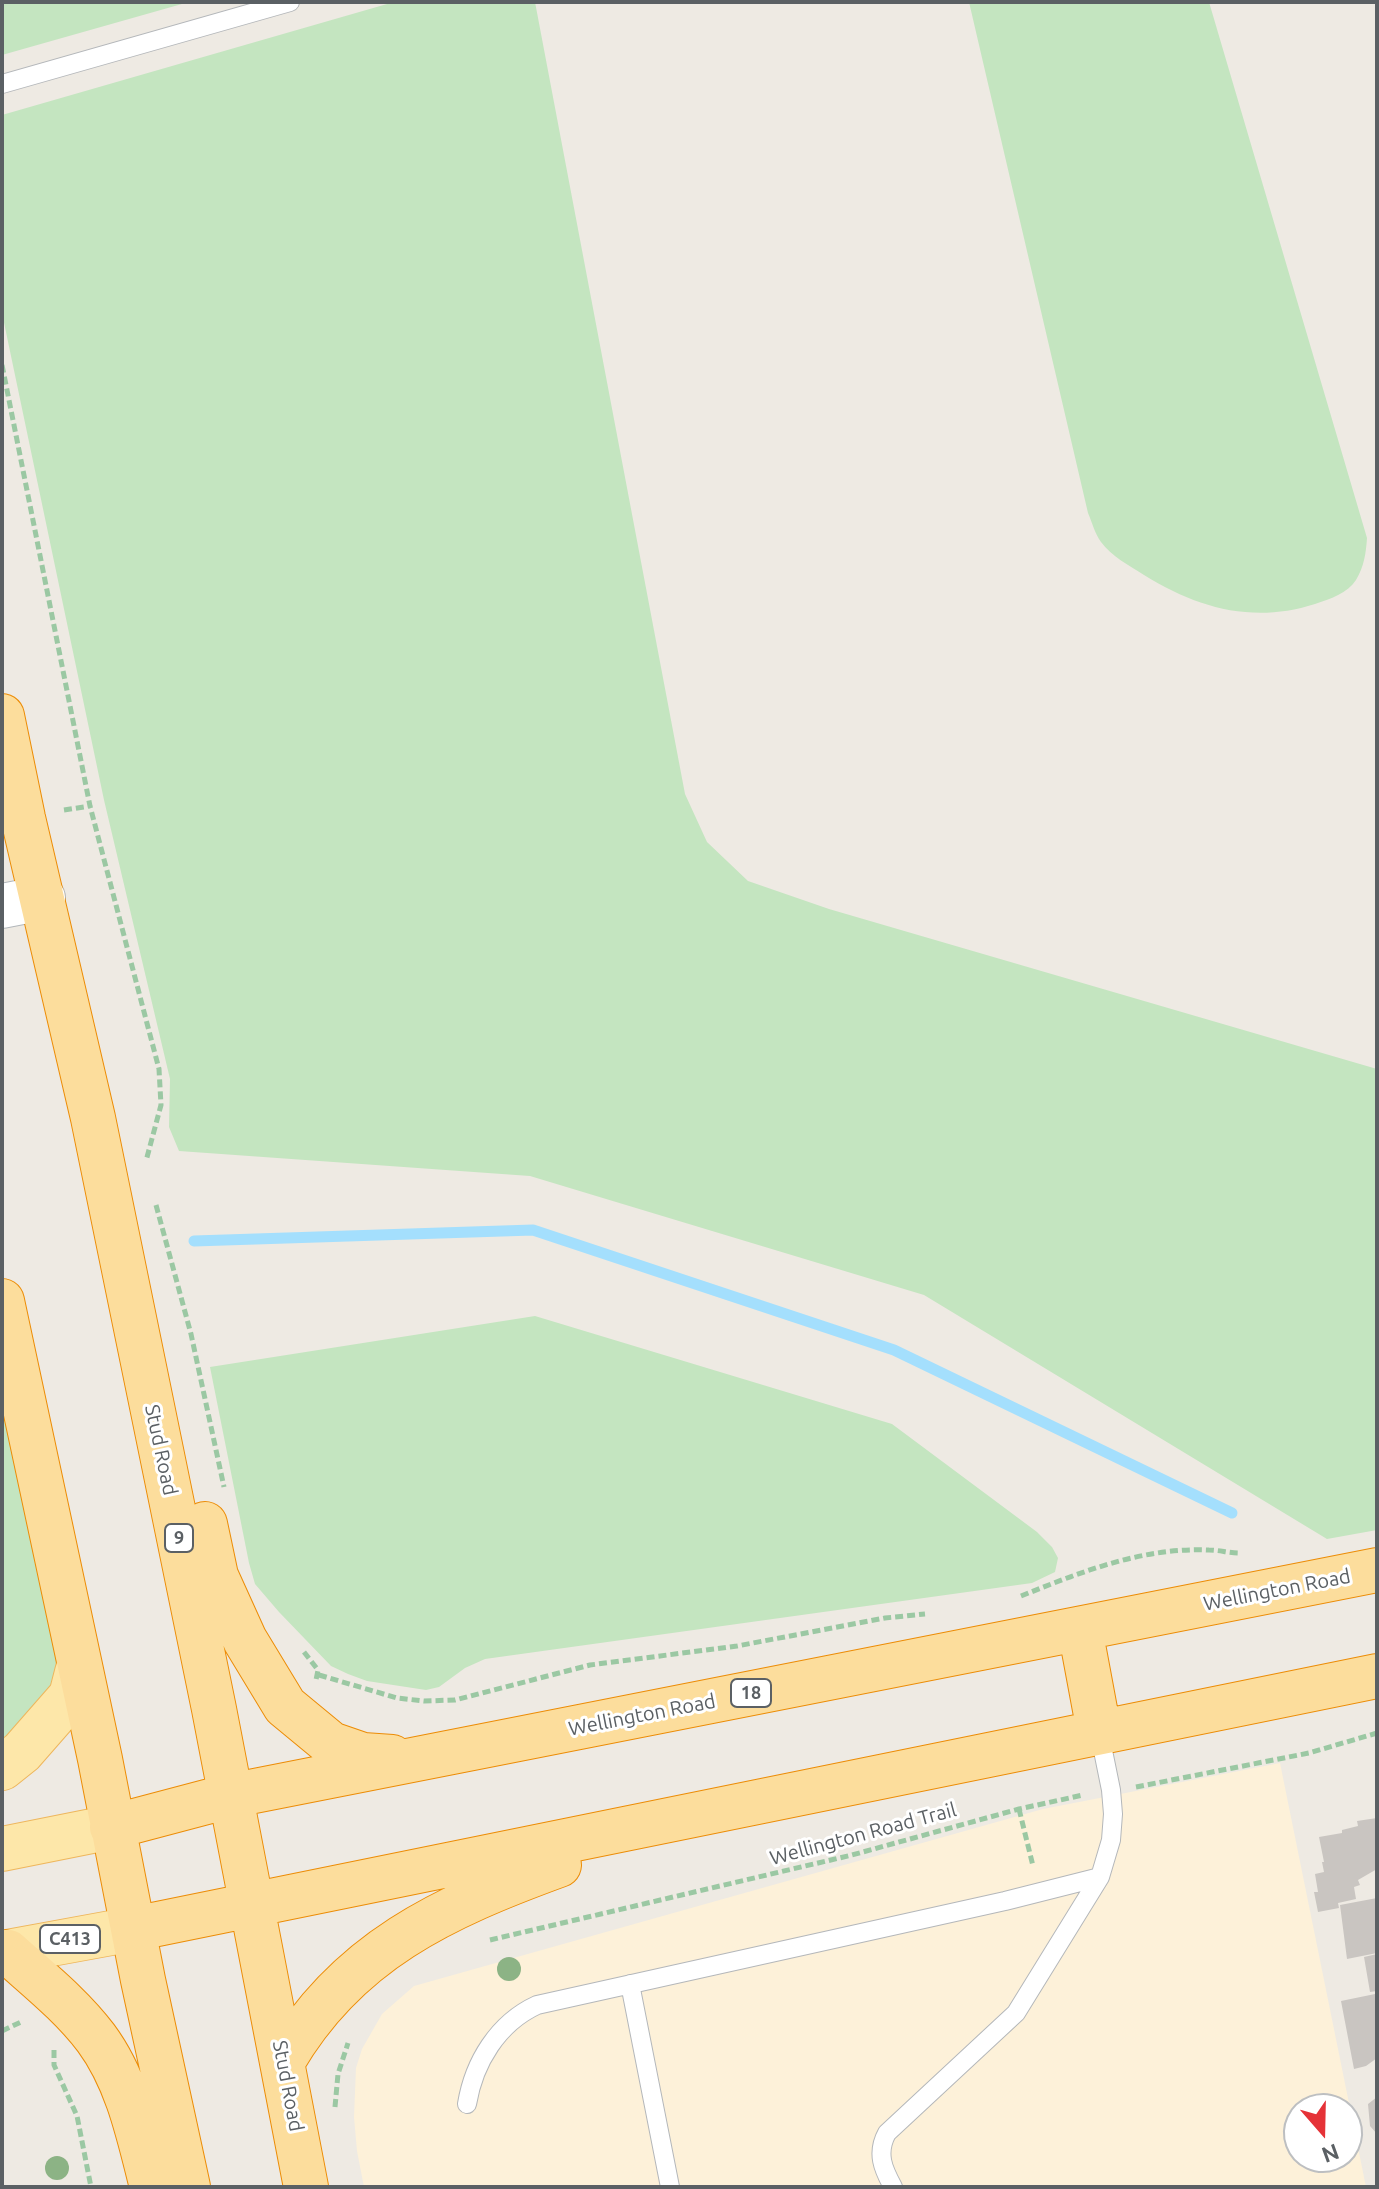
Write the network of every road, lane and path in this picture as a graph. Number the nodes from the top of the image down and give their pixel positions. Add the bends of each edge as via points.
1 (290, 2) edge
2 (2, 84) edge
3 (2, 365) edge
4 (2, 716) edge
5 (22, 902) edge
6 (146, 1167) dead end
7 (154, 1196) dead end
8 (126, 1280) junction
9 (2, 1301) edge
10 (224, 1488) dead end
11 (1249, 1553) dead end
12 (1377, 1570) edge
13 (1010, 1600) dead end
14 (930, 1613) dead end
15 (1080, 1629) junction
16 (300, 1648) dead end
17 (79, 1665) junction
18 (319, 1675) junction
19 (1377, 1676) edge
20 (285, 1706) junction
21 (1099, 1731) junction
22 (1377, 1733) edge
23 (422, 1760) junction
24 (2, 1768) edge
25 (1111, 1790) junction
26 (229, 1796) junction
27 (1019, 1809) junction
28 (696, 1814) junction
29 (112, 1827) junction
30 (2, 1849) edge
31 (1100, 1877) junction
32 (1039, 1892) junction
33 (252, 1905) junction
34 (133, 1929) junction
35 (483, 1942) dead end
36 (5, 1952) edge
37 (630, 1984) junction
38 (354, 2032) dead end
39 (54, 2050) dead end
40 (283, 2061) junction
41 (467, 2104) dead end
42 (337, 2120) dead end
43 (91, 2187) edge
44 (152, 2187) edge
45 (188, 2187) edge
46 (306, 2187) edge
47 (670, 2187) edge
48 (893, 2187) edge

1 - 2 lane
3 - 6 path via 90,806 159,1069 161,1105
4 - 5 highway, Stud Road / 9
5 - 8 highway, Stud Road / 9 via 93,1118
7 - 10 path
8 - 20 highway via 172,1369 216,1576 245,1640
8 - 26 highway, Stud Road / 9
9 - 17 highway
11 - 13 path via 1208,1550 1141,1557 1084,1570
12 - 15 highway, Wellington Road / 18
14 - 18 path via 590,1665 455,1700 397,1698
15 - 21 highway
15 - 23 highway, Wellington Road / 18
16 - 18 path
17 - 24 main road via 71,1696
17 - 29 highway
18 - 20 path via 314,1685
19 - 21 highway
20 - 23 highway via 331,1744 363,1755
21 - 25 lane
21 - 28 highway
22 - 25 path, Wellington Road Trail via 1309,1753
23 - 26 highway, Wellington Road / 18
25 - 27 path, Wellington Road Trail
25 - 31 lane via 1111,1840
26 - 29 highway, Wellington Road / 18
26 - 33 highway, Stud Road / 9
27 - 32 path
27 - 35 path, Wellington Road Trail via 852,1855
28 - 33 highway
28 - 40 highway via 509,1883 410,1931 333,1992
29 - 30 main road, Wellington Road
29 - 34 highway
31 - 32 lane
31 - 48 lane via 1016,2013 887,2133 882,2162
32 - 37 lane
33 - 34 highway
33 - 40 highway, Stud Road / 9
34 - 36 main road, C413
34 - 45 highway
36 - 44 highway via 75,2014 113,2065
37 - 41 lane via 553,2000 520,2013 484,2055
37 - 47 lane
38 - 42 path via 338,2074
39 - 43 path via 54,2065 77,2116
40 - 46 highway, Stud Road / 9

